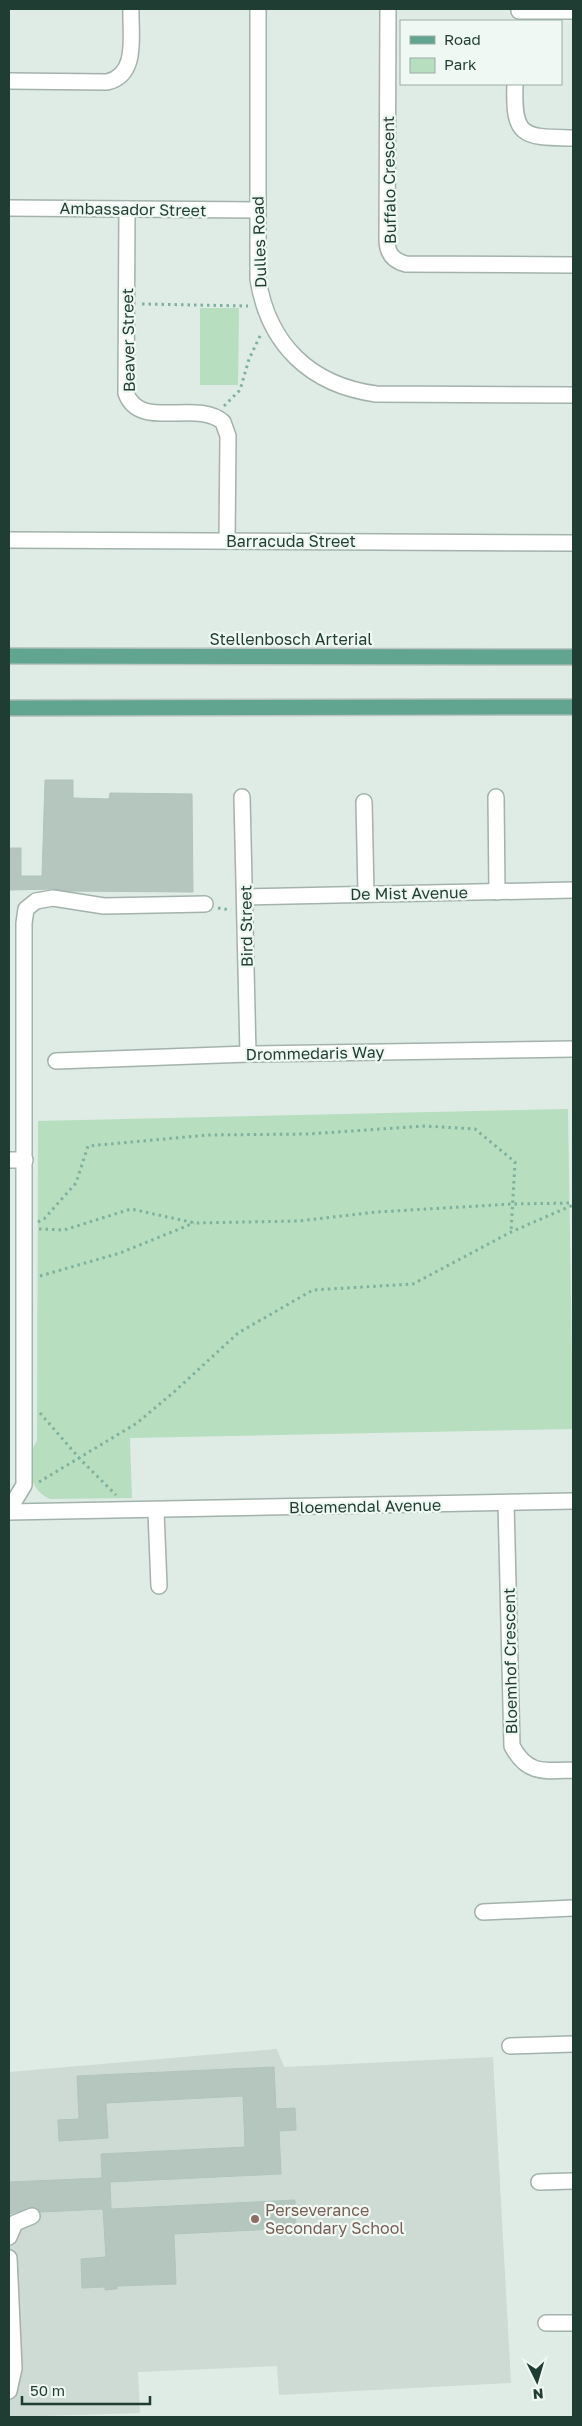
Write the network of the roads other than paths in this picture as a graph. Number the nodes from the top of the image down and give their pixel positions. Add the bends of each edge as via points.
1 (131, 9) edge
2 (258, 9) edge
3 (388, 9) edge
4 (573, 12) edge
5 (519, 14) edge
6 (9, 82) edge
7 (516, 85) edge
8 (573, 138) edge
9 (9, 208) edge
10 (127, 209) junction
11 (257, 210) junction
12 (573, 265) edge
13 (573, 395) edge
14 (9, 540) edge
15 (226, 541) junction
16 (573, 543) edge
17 (9, 656) edge
18 (573, 657) edge
19 (9, 708) edge
20 (573, 708) edge
21 (496, 797) dead end
22 (242, 798) dead end
23 (364, 802) dead end
24 (573, 890) edge
25 (498, 892) junction
26 (366, 894) junction
27 (205, 904) road end
28 (245, 904) junction
29 (573, 1049) edge
30 (248, 1054) junction
31 (56, 1061) dead end
32 (9, 1160) edge
33 (25, 1160) junction
34 (24, 1485) junction
35 (573, 1501) edge
36 (506, 1503) junction
37 (9, 1511) edge
38 (156, 1511) junction
39 (41, 1512) junction
40 (159, 1586) dead end
41 (573, 1770) edge
42 (573, 1908) edge
43 (483, 1912) dead end
44 (573, 2044) edge
45 (510, 2046) dead end
46 (573, 2181) edge
47 (540, 2182) dead end
48 (32, 2216) dead end
49 (9, 2237) edge
50 (9, 2258) edge
51 (573, 2322) edge
52 (546, 2323) dead end
53 (9, 2391) edge

1 - 6 street via 130,62 120,77 107,82
2 - 11 street, Dulles Road
3 - 12 street, Buffalo Crescent via 387,242 390,254 406,264
4 - 5 street
7 - 8 street via 514,115 525,132 537,137
9 - 10 street, Ambassador Street
10 - 11 street, Ambassador Street
10 - 15 street, Beaver Street via 126,387 132,405 147,412 207,414 225,426 228,436
11 - 13 street, Dulles Road via 258,279 273,328 290,352 328,381 359,392 376,394
14 - 15 street, Barracuda Street
15 - 16 street, Barracuda Street
17 - 18 main road, Stellenbosch Arterial
19 - 20 main road
21 - 25 street
22 - 28 street, Bird Street
23 - 26 street
24 - 25 street, De Mist Avenue
25 - 26 street, De Mist Avenue
26 - 28 street, De Mist Avenue
27 - 33 street via 104,906 53,898 36,901 26,909
28 - 30 street, Bird Street
29 - 30 street, Drommedaris Way
30 - 31 street, Drommedaris Way
32 - 33 street
33 - 34 street
34 - 37 street
34 - 39 street
35 - 36 street, Bloemendal Avenue
36 - 38 street, Bloemendal Avenue
36 - 41 street, Bloemhof Crescent via 512,1746 519,1760 531,1768
37 - 39 street, Bloemendal Avenue
38 - 39 street, Bloemendal Avenue
38 - 40 street
42 - 43 street
44 - 45 street
46 - 47 street
48 - 49 street via 15,2223
50 - 53 street via 14,2368
51 - 52 street

